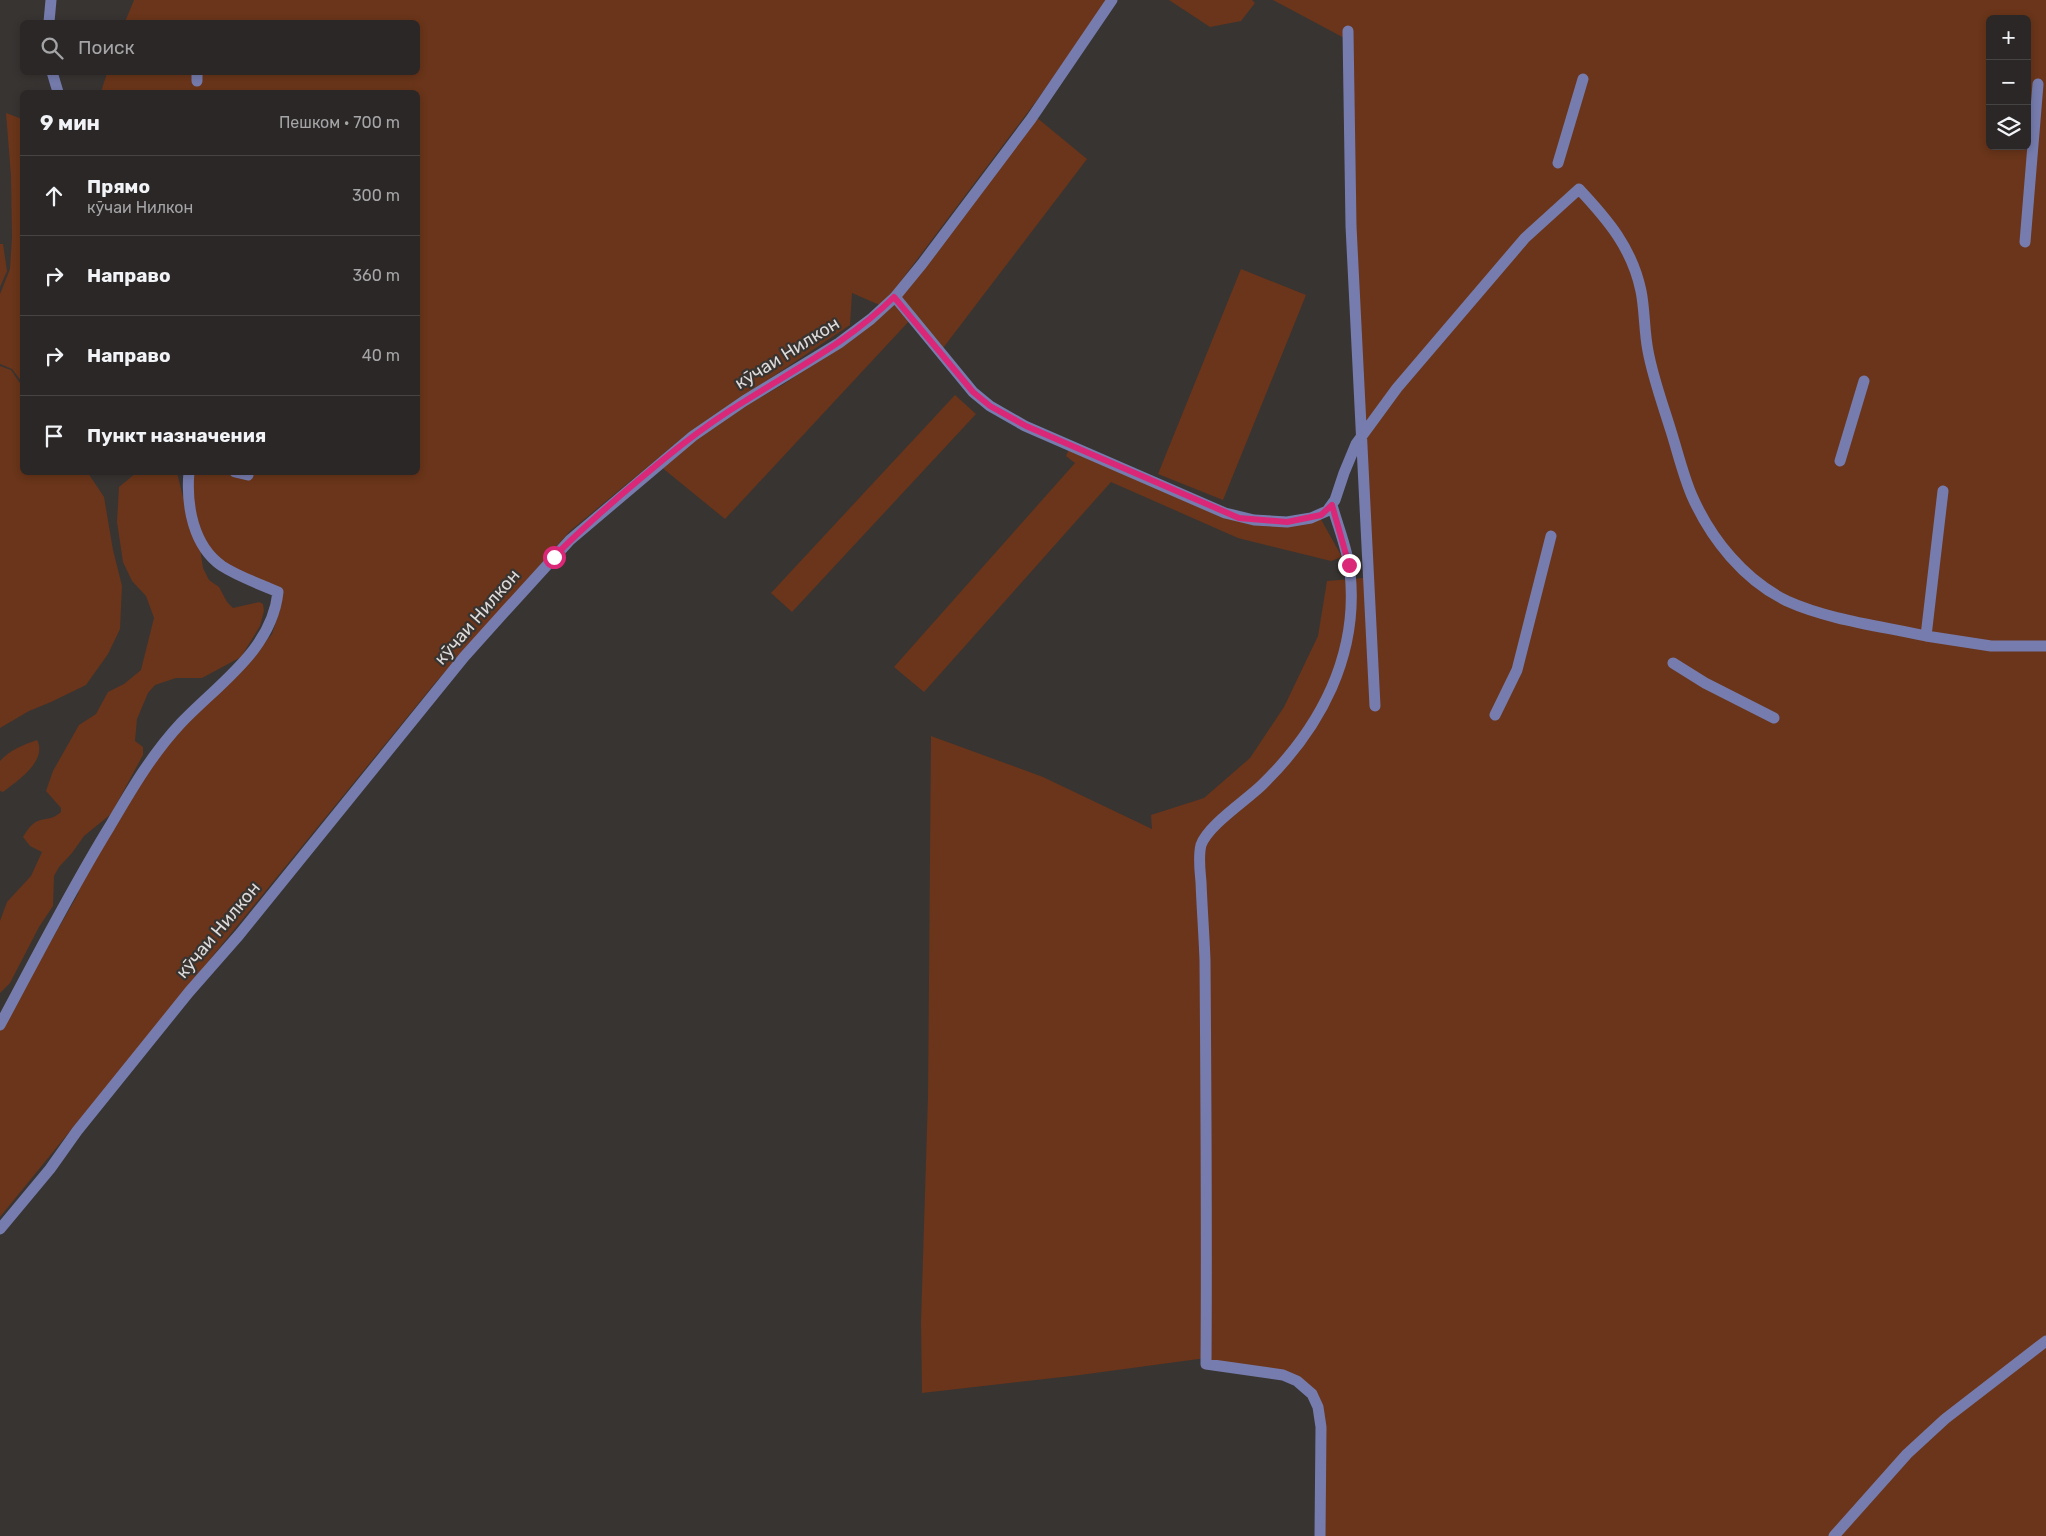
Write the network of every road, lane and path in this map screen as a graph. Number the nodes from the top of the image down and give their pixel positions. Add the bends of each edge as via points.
1 (51, 0) edge
2 (1112, 0) edge
3 (49, 20) edge
4 (1348, 31) dead end
5 (53, 75) edge
6 (1583, 79) dead end
7 (2038, 84) dead end
8 (57, 90) edge
9 (1558, 163) dead end
10 (2025, 242) dead end
11 (894, 297) junction
12 (1864, 381) dead end
13 (1362, 436) junction
14 (1840, 461) dead end
15 (189, 475) edge
16 (1943, 490) dead end
17 (1332, 505) junction
18 (1551, 536) dead end
19 (1926, 636) junction
20 (2046, 646) edge
21 (1674, 663) dead end
22 (1376, 706) dead end
23 (1494, 715) dead end
24 (1774, 718) dead end
25 (0, 1025) edge
26 (0, 1229) edge
27 (2046, 1341) edge
28 (1320, 1536) edge
29 (1834, 1536) edge

1 - 3 street
2 - 11 street, кӯчаи Нилкон via 1040,107
4 - 13 street via 1351,226
5 - 8 street
6 - 9 street
7 - 10 street
11 - 17 street via 973,392 990,406 1026,426 1239,518 1293,522 1321,515
11 - 26 street, кӯчаи Нилкон via 839,343 693,436 570,540 458,664 188,992
12 - 14 street
13 - 17 street via 1353,450
13 - 19 street via 1421,359 1525,238 1579,189 1619,235 1631,259 1641,290 1651,366 1686,481 1698,508 1724,550 1752,578 1787,601 1813,612
13 - 22 street
15 - 25 street via 189,508 202,542 223,567 278,592 276,610 249,656 182,722 140,775 80,876
16 - 19 street
17 - 28 street via 1349,565 1352,613 1349,636 1336,676 1325,704 1292,752 1263,784 1211,830 1201,845 1200,858 1206,1064 1206,1364 1283,1375 1297,1381 1312,1394 1321,1427
18 - 23 street via 1517,670
19 - 20 street via 1991,646
21 - 24 street via 1705,683
27 - 29 street via 1945,1419 1906,1454

